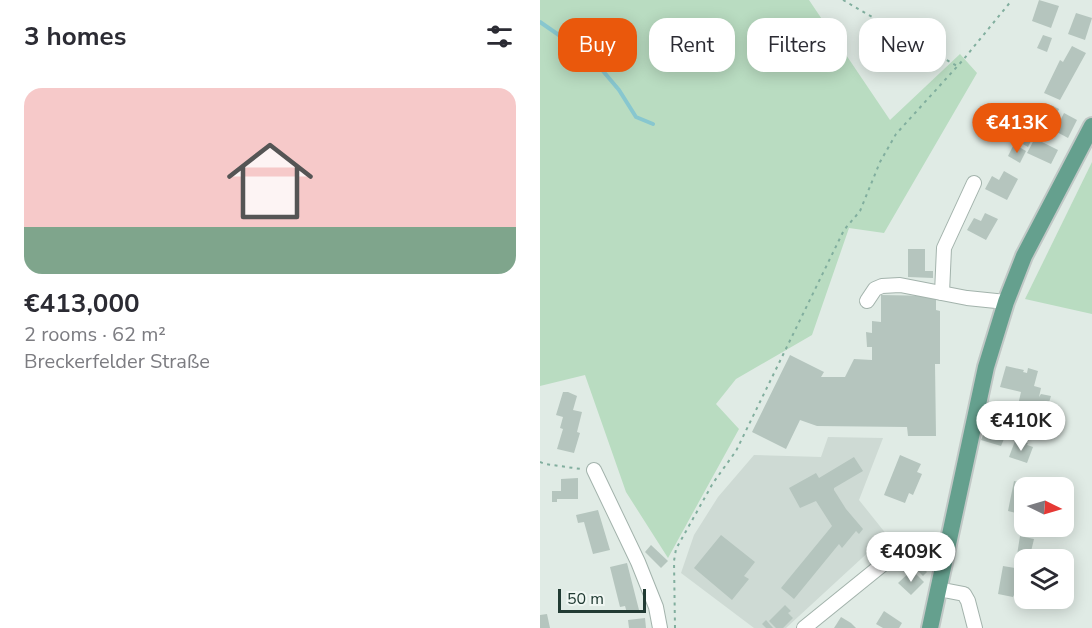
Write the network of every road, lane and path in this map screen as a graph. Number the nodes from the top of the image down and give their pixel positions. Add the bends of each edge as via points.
1 (843, 0) edge
2 (1012, 0) edge
3 (957, 66) junction
4 (1092, 126) edge
5 (974, 183) dead end
6 (942, 293) junction
7 (867, 301) dead end
8 (1006, 302) junction
9 (540, 462) edge
10 (594, 470) joint
11 (948, 542) junction
12 (892, 554) junction
13 (943, 566) junction
14 (939, 588) junction
15 (807, 627) edge
16 (660, 628) edge
17 (675, 628) edge
18 (930, 628) edge
19 (975, 628) edge

1 - 3 path
2 - 3 path
3 - 17 path via 896,134 860,211 844,230 736,451 676,549
4 - 8 main road via 1024,256
5 - 6 street via 944,248
6 - 7 street via 900,285 882,286
6 - 8 street
8 - 11 main road via 986,367
9 - 10 path
10 - 16 street via 638,562
11 - 12 street via 914,541
11 - 13 main road
12 - 13 street via 920,553
12 - 15 street
13 - 14 main road
14 - 18 main road
14 - 19 street via 964,594

